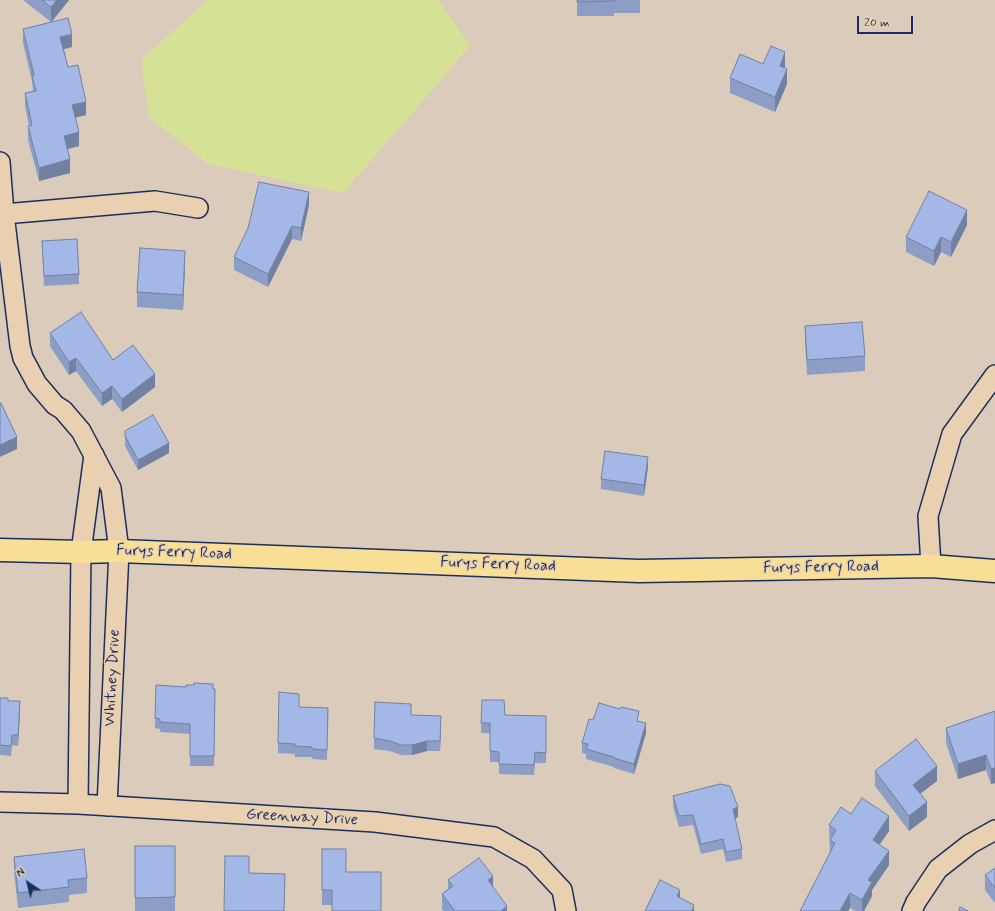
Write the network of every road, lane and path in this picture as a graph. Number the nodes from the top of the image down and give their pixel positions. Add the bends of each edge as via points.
1 (0, 162) edge
2 (198, 208) dead end
3 (4, 214) junction
4 (995, 375) edge
5 (94, 455) junction
6 (0, 550) edge
7 (119, 551) junction
8 (81, 552) junction
9 (931, 566) junction
10 (995, 571) edge
11 (0, 802) edge
12 (78, 804) junction
13 (107, 806) junction
14 (995, 830) edge
15 (566, 911) edge
16 (912, 911) edge

1 - 3 street, Whitney Drive
2 - 3 street via 155,201
3 - 5 street, Whitney Drive via 23,358 37,384 81,431
4 - 9 street via 952,434 928,516
5 - 7 street, Whitney Drive via 111,488
5 - 8 street, Whitney Drive
6 - 8 main road, Furys Ferry Road
7 - 8 main road, Furys Ferry Road
7 - 9 main road, Furys Ferry Road via 638,571
7 - 13 street, Whitney Drive
8 - 12 street, Whitney Drive
9 - 10 main road, Furys Ferry Road
11 - 12 street, Greenway Drive
12 - 13 street, Greenway Drive
13 - 15 street, Greenway Drive via 375,822 494,837 533,859 562,890
14 - 16 street via 970,844 938,869

